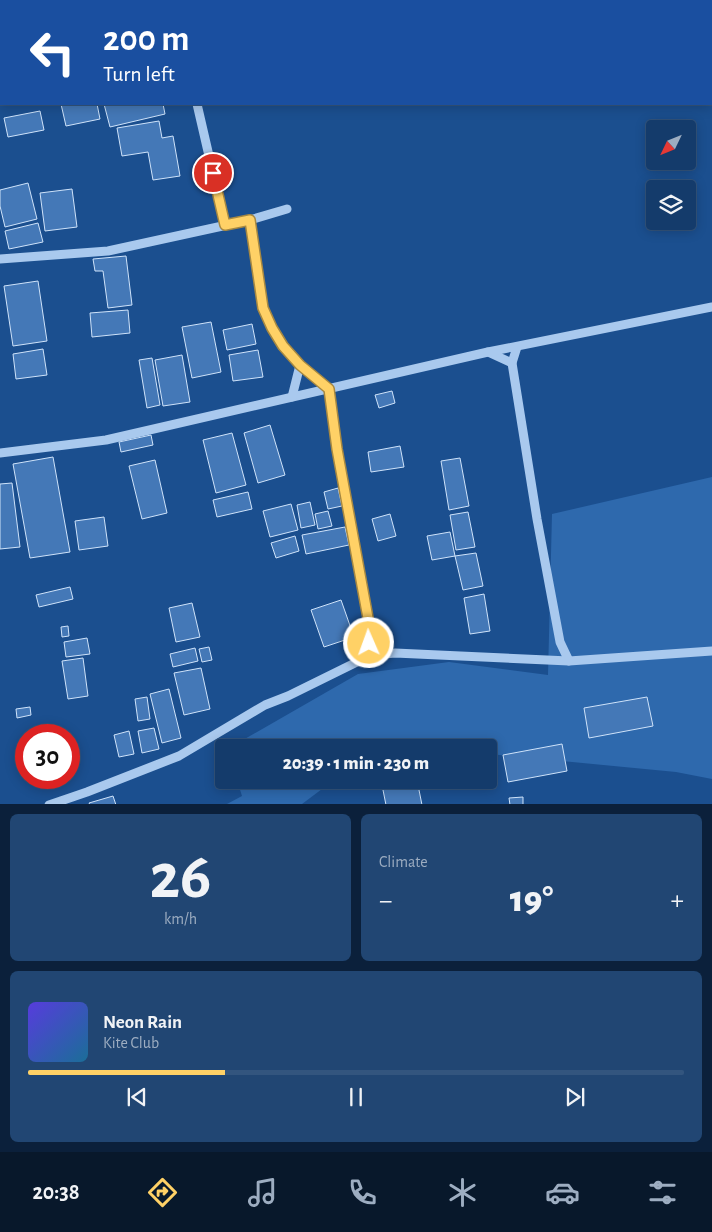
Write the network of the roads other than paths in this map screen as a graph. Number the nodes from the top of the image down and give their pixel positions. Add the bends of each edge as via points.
1 (197, 105) edge
2 (288, 209) dead end
3 (250, 220) junction
4 (225, 225) junction
5 (0, 259) edge
6 (712, 307) edge
7 (517, 347) junction
8 (488, 352) junction
9 (512, 363) junction
10 (300, 365) junction
11 (329, 389) junction
12 (292, 397) junction
13 (0, 454) edge
14 (560, 642) junction
15 (712, 651) edge
16 (363, 656) junction
17 (552, 660) junction
18 (569, 661) junction
19 (49, 804) edge

1 - 4 street
2 - 3 street
3 - 4 street
3 - 10 street via 263,308 283,346
4 - 5 street via 108,251
6 - 7 street
7 - 8 street
7 - 9 street
8 - 9 street
8 - 11 street
9 - 14 street
10 - 11 street
10 - 12 street
11 - 12 street
11 - 16 street via 368,618 369,643
12 - 13 street via 106,440
14 - 17 street
14 - 18 street
15 - 18 street
16 - 17 street via 395,652
16 - 19 street via 359,661 265,705 179,756
17 - 18 street

